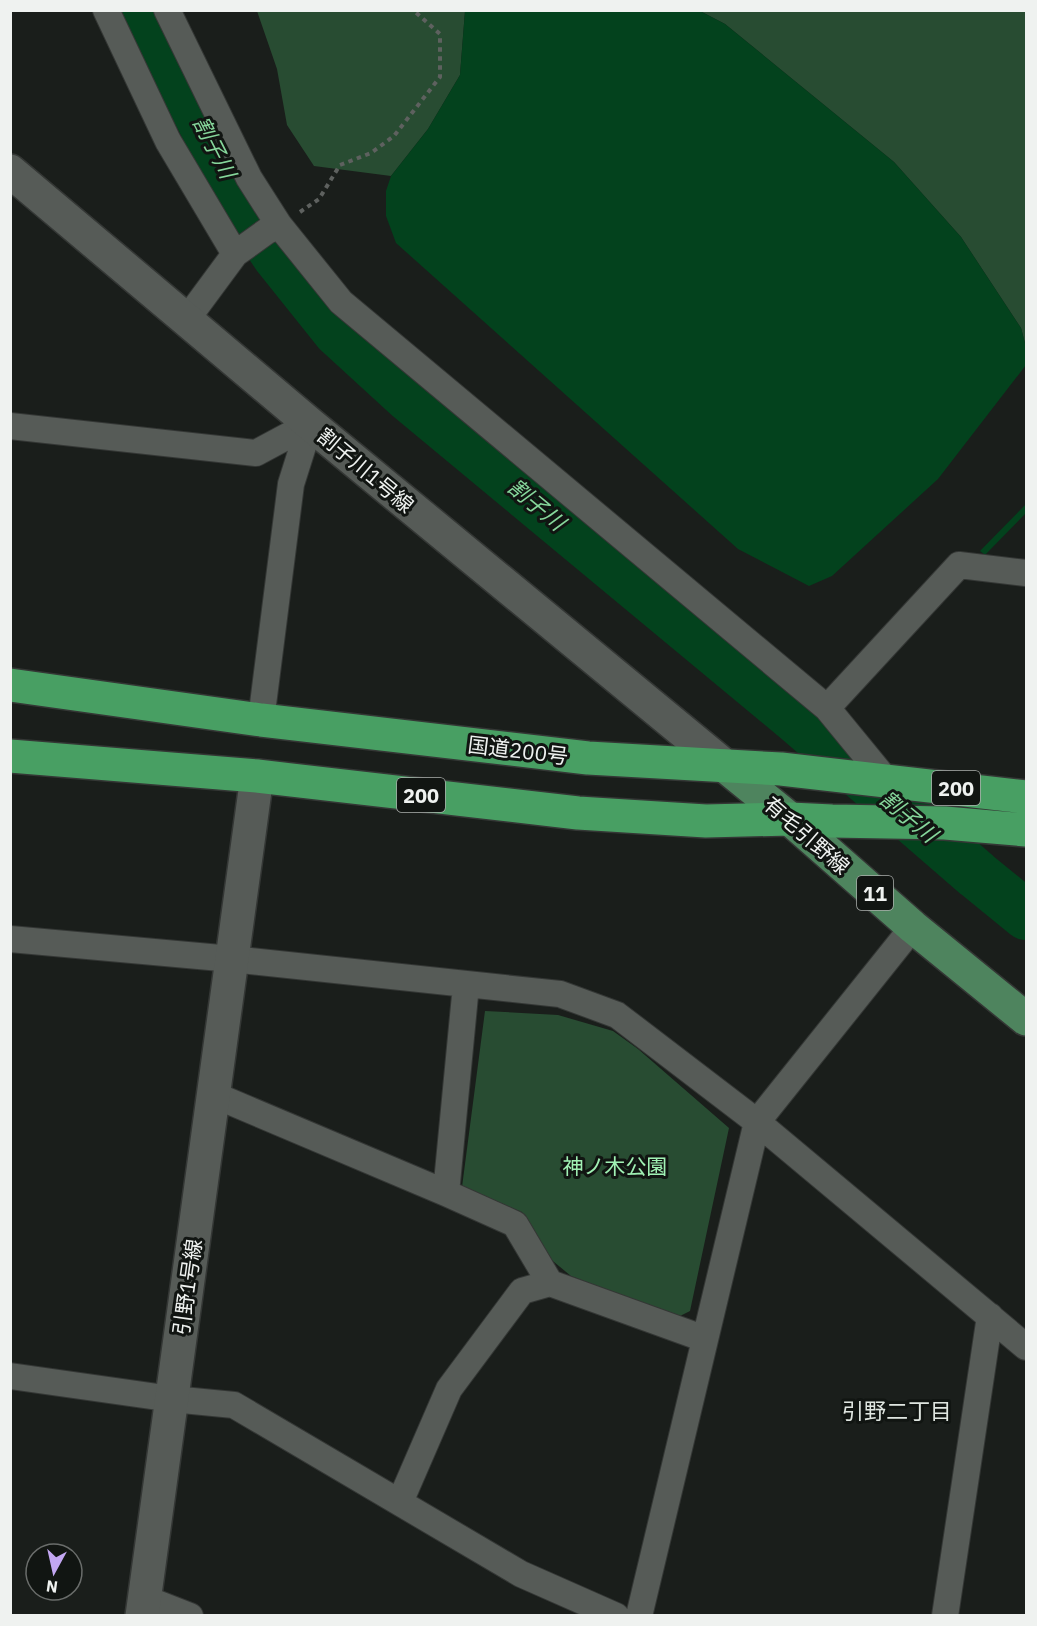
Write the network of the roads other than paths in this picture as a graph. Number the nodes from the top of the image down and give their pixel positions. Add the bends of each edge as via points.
1 (105, 10) edge
2 (167, 10) edge
3 (10, 171) edge
4 (273, 228) junction
5 (240, 250) junction
6 (187, 319) junction
7 (310, 423) junction
8 (10, 426) edge
9 (1026, 573) edge
10 (10, 686) edge
11 (10, 697) edge
12 (827, 708) junction
13 (261, 720) junction
14 (10, 745) edge
15 (10, 756) edge
16 (725, 766) junction
17 (257, 776) junction
18 (886, 780) junction
19 (1026, 797) edge
20 (789, 819) junction
21 (1026, 832) edge
22 (913, 927) junction
23 (10, 939) edge
24 (232, 959) junction
25 (466, 985) junction
26 (1026, 1019) edge
27 (212, 1094) junction
28 (757, 1122) junction
29 (446, 1193) junction
30 (550, 1283) junction
31 (990, 1316) junction
32 (705, 1339) junction
33 (1026, 1347) edge
34 (10, 1376) edge
35 (172, 1399) junction
36 (400, 1502) junction
37 (143, 1606) edge
38 (190, 1616) edge
39 (615, 1616) edge
40 (639, 1616) edge
41 (945, 1616) edge

1 - 5 street via 168,141
2 - 4 street
3 - 6 street, 割子川1号線
4 - 5 street
4 - 12 street via 341,303
5 - 6 street
6 - 7 street, 割子川1号線
7 - 8 street via 256,453
7 - 13 street via 291,484
7 - 16 street, 割子川1号線
9 - 12 street via 959,565
10 - 13 highway, 国道200号 / 200
11 - 13 highway
12 - 18 street
13 - 16 highway, 国道200号 / 200 via 588,758
14 - 17 highway, 200
15 - 17 highway, 200
16 - 18 highway, 国道200号 / 200
16 - 20 main road, 有毛引野線 / 11
17 - 20 highway, 200 via 578,813 706,821
17 - 24 street, 引野1号線
18 - 19 highway, 国道200号 / 200
20 - 21 highway, 200 via 945,823
20 - 22 main road, 有毛引野線 / 11
22 - 26 main road, 有毛引野線 / 11
22 - 28 street
23 - 24 street
24 - 25 street
24 - 27 street, 引野1号線
25 - 28 street via 560,994 617,1016
25 - 29 street
27 - 29 street
27 - 35 street, 引野1号線
28 - 31 street
28 - 32 street
29 - 30 street via 514,1224
30 - 32 street
30 - 36 street via 522,1292 449,1389
31 - 33 street
31 - 41 street
32 - 40 street
34 - 35 street
35 - 36 street via 234,1405
35 - 37 street, 引野1号線
36 - 39 street via 521,1574
37 - 38 street

